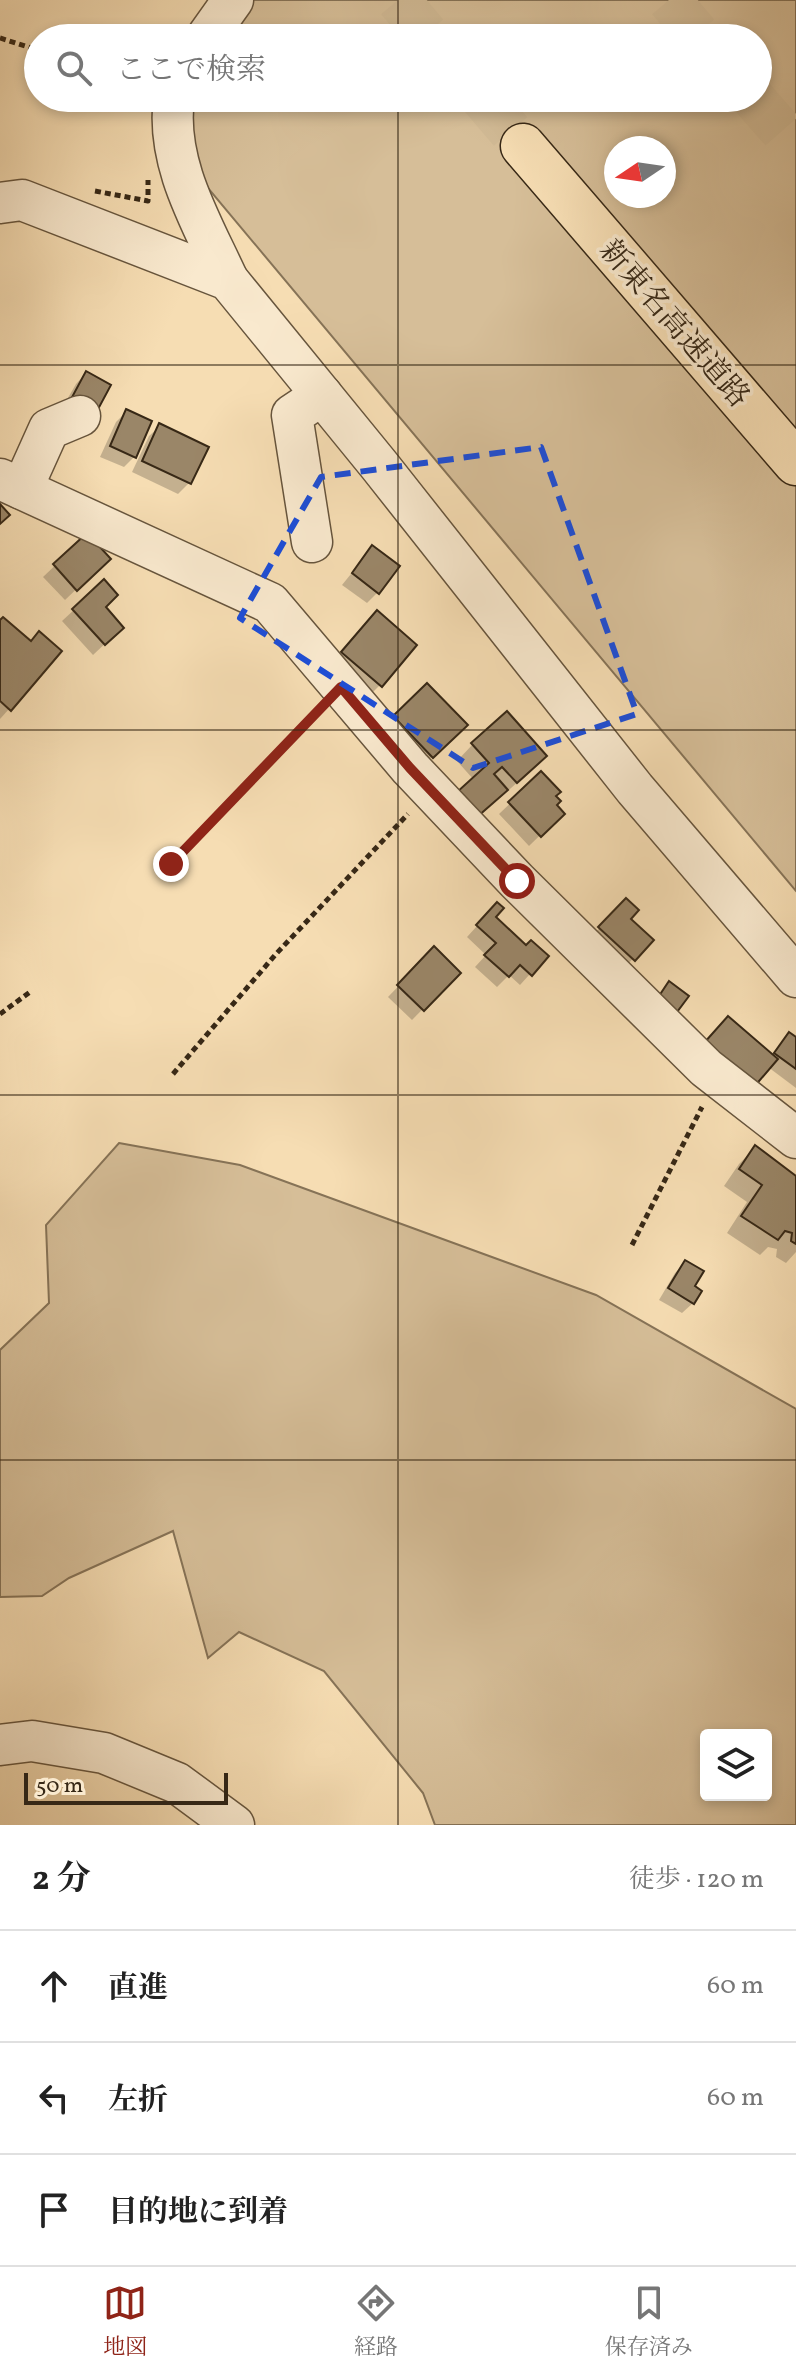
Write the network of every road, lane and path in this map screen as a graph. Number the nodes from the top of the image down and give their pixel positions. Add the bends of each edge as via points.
1 (233, 0) edge
2 (216, 24) edge
3 (0, 38) edge
4 (24, 46) edge
5 (172, 112) edge
6 (523, 146) tunnel mouth
7 (148, 169) dead end
8 (89, 190) dead end
9 (0, 203) edge
10 (228, 280) junction
11 (322, 395) junction
12 (80, 416) dead end
13 (796, 463) edge
14 (11, 484) edge
15 (312, 542) dead end
16 (341, 687) junction
17 (430, 790) junction
18 (171, 864) dead end
19 (796, 977) edge
20 (30, 992) dead end
21 (0, 1014) edge
22 (173, 1074) dead end
23 (718, 1077) junction
24 (796, 1138) edge
25 (632, 1245) dead end
26 (0, 1745) edge
27 (234, 1825) edge

1 - 2 street
3 - 4 path
5 - 10 street via 181,176
6 - 13 highway, 新東名高速道路
7 - 8 path via 148,201
9 - 10 street via 22,200
10 - 11 street
11 - 15 street via 292,415
11 - 19 street via 635,789
12 - 14 street via 49,429
14 - 16 street via 270,603
16 - 17 street
16 - 18 path
17 - 22 path via 276,954
17 - 23 street
20 - 21 path
23 - 24 street
23 - 25 path
26 - 27 street via 32,1741 104,1753 177,1783

